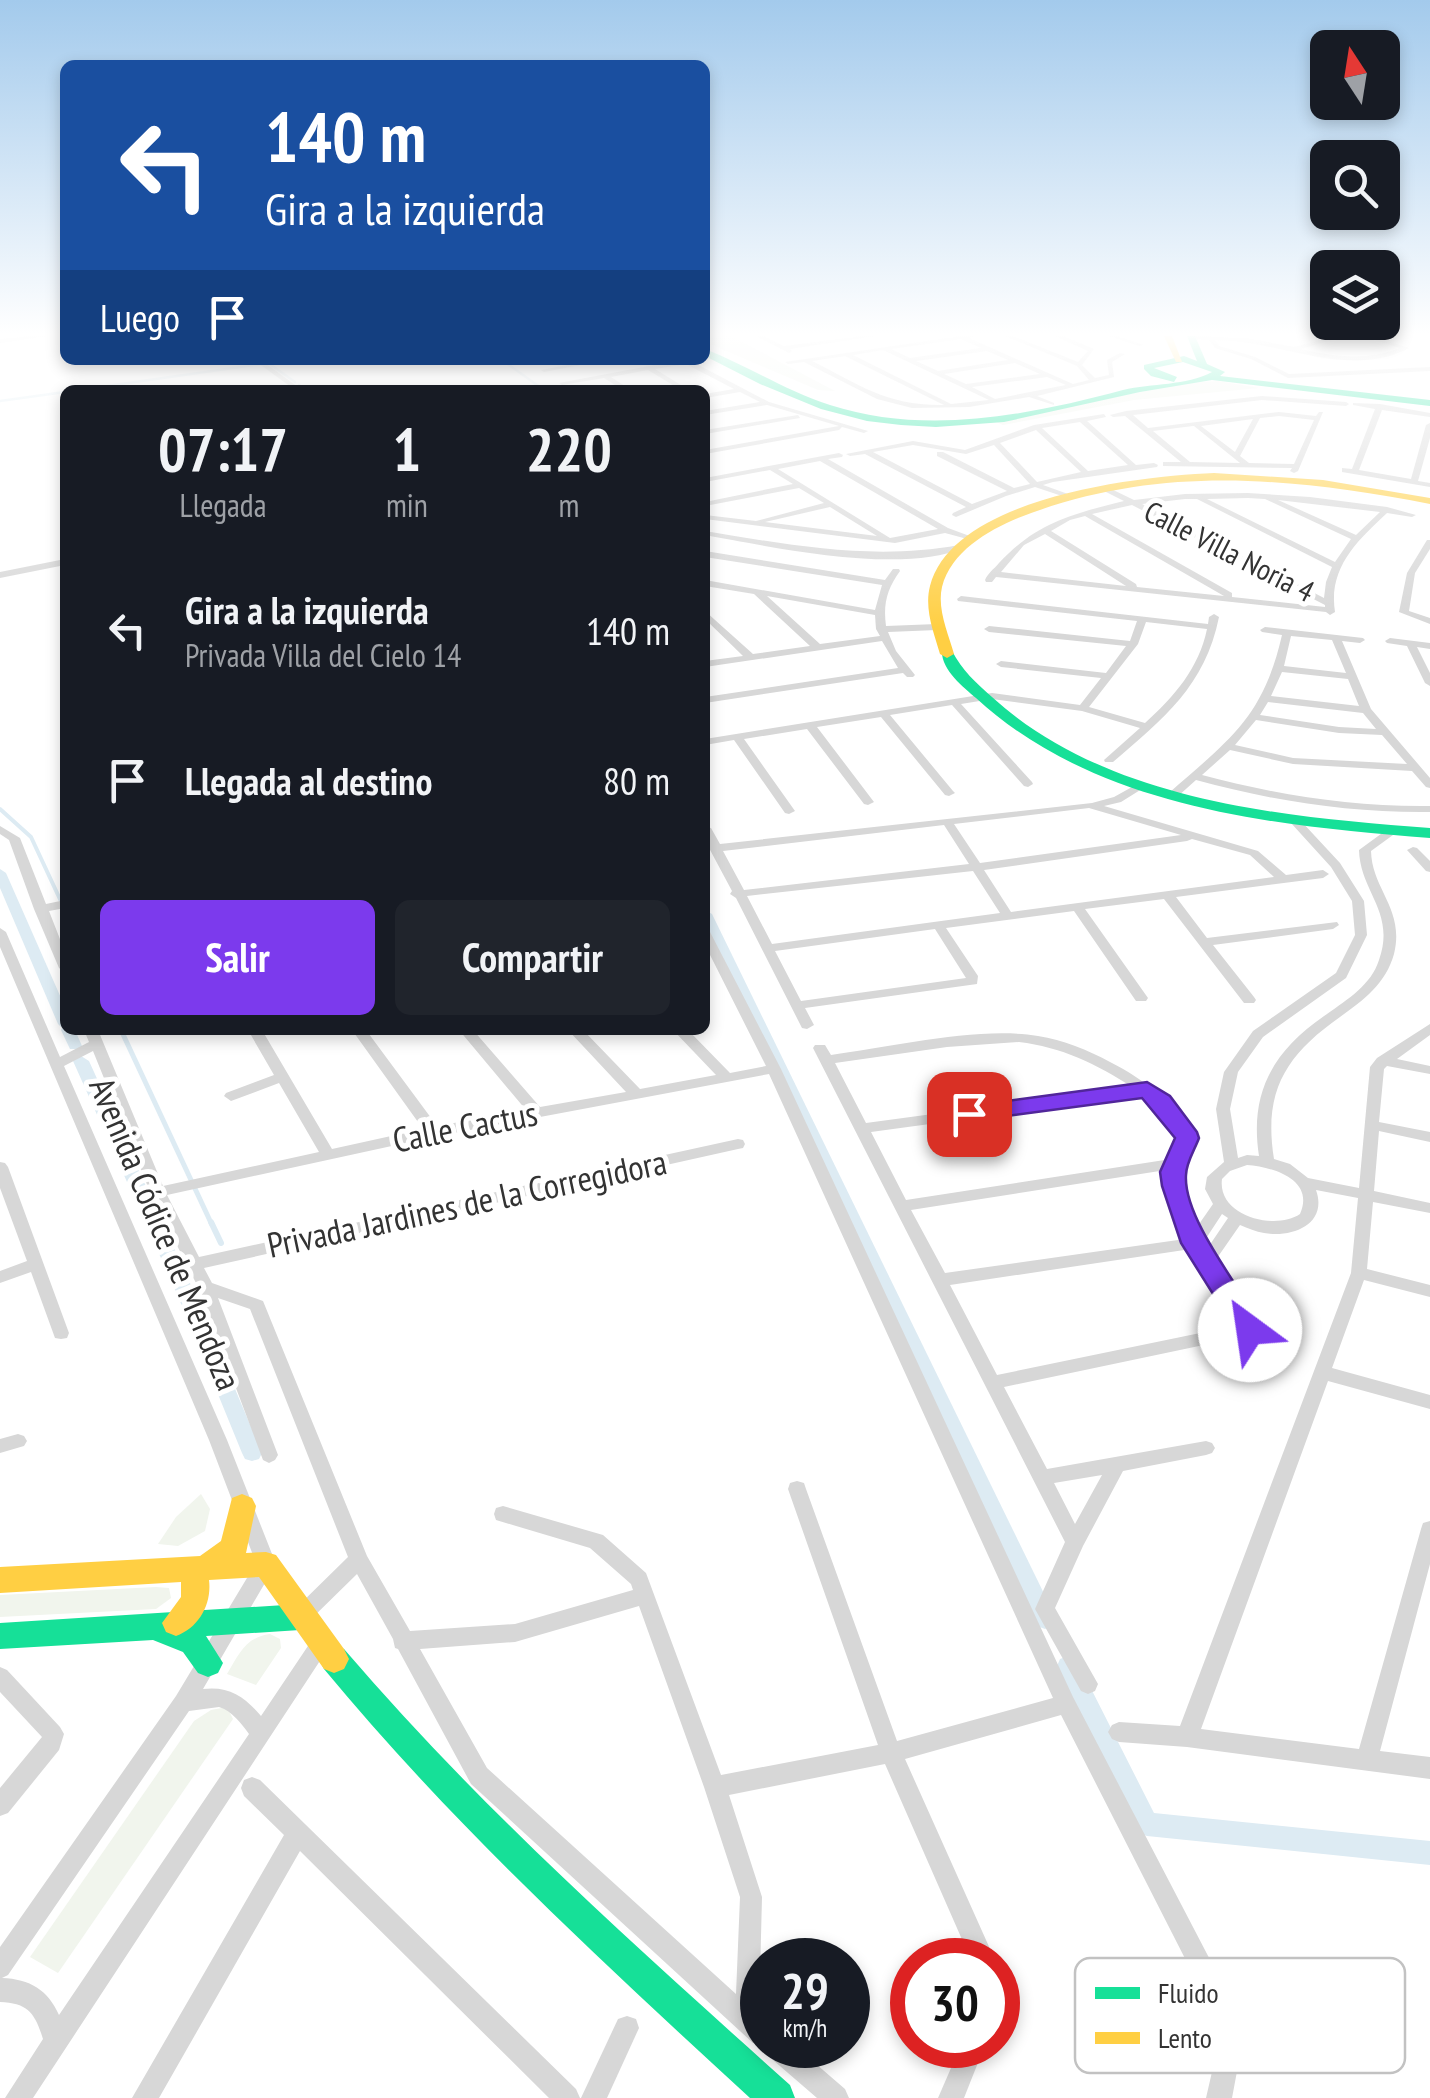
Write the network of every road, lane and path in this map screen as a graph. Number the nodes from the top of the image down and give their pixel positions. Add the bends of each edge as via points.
1 (806, 434) edge
2 (1019, 434) edge
3 (1045, 434) edge
4 (1097, 434) edge
5 (1152, 434) edge
6 (1206, 434) edge
7 (1254, 434) edge
8 (1311, 434) edge
9 (1367, 434) edge
10 (1428, 434) edge
11 (996, 442) junction
12 (922, 445) junction
13 (710, 451) edge
14 (866, 452) junction
15 (850, 454) dead end
16 (839, 455) dead end
17 (821, 458) junction
18 (1166, 464) dead end
19 (1187, 464) junction
20 (1154, 466) dead end
21 (1134, 467) junction
22 (772, 468) junction
23 (1430, 468) edge
24 (1416, 470) junction
25 (1246, 471) junction
26 (1087, 474) junction
27 (710, 479) edge
28 (1041, 484) junction
29 (800, 485) junction
30 (1430, 485) edge
31 (1112, 489) junction
32 (1397, 490) junction
33 (1013, 491) junction
34 (1065, 494) junction
35 (1194, 495) junction
36 (1430, 501) edge
37 (1134, 502) junction
38 (710, 503) edge
39 (832, 504) junction
40 (971, 507) junction
41 (1086, 514) junction
42 (1412, 514) dead end
43 (956, 515) dead end
44 (710, 518) edge
45 (748, 523) junction
46 (1044, 530) junction
47 (940, 532) junction
48 (711, 536) edge
49 (1355, 538) junction
50 (892, 541) junction
51 (963, 541) junction
52 (1430, 542) edge
53 (710, 555) edge
54 (60, 563) edge
55 (945, 566) junction
56 (1336, 566) junction
57 (896, 571) dead end
58 (2, 573) edge
59 (885, 583) junction
60 (710, 584) edge
61 (1138, 590) junction
62 (758, 593) junction
63 (961, 599) dead end
64 (1236, 599) junction
65 (1329, 610) junction
66 (710, 619) edge
67 (1144, 619) junction
68 (1430, 621) edge
69 (928, 624) junction
70 (881, 626) junction
71 (989, 629) dead end
72 (1265, 630) dead end
73 (1287, 632) junction
74 (1336, 638) junction
75 (1360, 640) dead end
76 (1390, 641) dead end
77 (1134, 644) junction
78 (1411, 644) junction
79 (1430, 646) edge
80 (817, 647) junction
81 (750, 657) junction
82 (710, 663) edge
83 (1001, 664) dead end
84 (1280, 669) junction
85 (1110, 676) junction
86 (1348, 676) junction
87 (1430, 683) edge
88 (979, 697) junction
89 (710, 699) edge
90 (1267, 699) junction
91 (952, 701) junction
92 (1083, 708) junction
93 (1366, 710) junction
94 (884, 713) junction
95 (1254, 717) junction
96 (810, 725) junction
97 (1148, 727) junction
98 (1382, 732) junction
99 (737, 737) junction
100 (710, 741) edge
101 (1231, 747) junction
102 (1109, 760) dead end
103 (1413, 768) junction
104 (1197, 777) junction
105 (1028, 784) dead end
106 (1430, 785) edge
107 (1140, 790) junction
108 (949, 792) dead end
109 (1175, 794) junction
110 (868, 802) dead end
111 (1089, 804) junction
112 (1430, 809) edge
113 (789, 811) dead end
114 (1126, 817) junction
115 (947, 821) junction
116 (1297, 823) junction
117 (0, 829) edge
118 (1389, 832) junction
119 (1430, 833) edge
120 (710, 837) edge
121 (1194, 837) junction
122 (715, 848) junction
123 (1414, 850) dead end
124 (977, 867) junction
125 (1430, 868) edge
126 (1323, 874) dead end
127 (1283, 879) junction
128 (736, 894) junction
129 (1167, 894) junction
130 (60, 905) edge
131 (1077, 906) junction
132 (40, 909) junction
133 (1006, 915) junction
134 (938, 925) junction
135 (1333, 925) dead end
136 (0, 932) edge
137 (710, 942) edge
138 (1204, 942) junction
139 (768, 948) junction
140 (60, 956) edge
141 (1141, 998) dead end
142 (1249, 1000) dead end
143 (798, 1005) junction
144 (806, 1024) dead end
145 (1430, 1028) edge
146 (258, 1035) edge
147 (364, 1035) edge
148 (470, 1035) edge
149 (581, 1035) edge
150 (685, 1035) edge
151 (94, 1037) edge
152 (1381, 1061) junction
153 (57, 1064) junction
154 (774, 1069) junction
155 (1430, 1070) edge
156 (282, 1076) junction
157 (726, 1078) junction
158 (1147, 1090) junction
159 (636, 1095) junction
160 (230, 1096) dead end
161 (536, 1112) junction
162 (1372, 1125) junction
163 (862, 1128) junction
164 (433, 1132) junction
165 (1430, 1137) edge
166 (738, 1144) dead end
167 (328, 1155) junction
168 (1231, 1162) junction
169 (1267, 1162) junction
170 (1176, 1163) junction
171 (0, 1167) edge
172 (1304, 1182) junction
173 (158, 1192) junction
174 (1364, 1193) junction
175 (4, 1194) edge
176 (1220, 1205) junction
177 (901, 1206) junction
178 (1430, 1208) edge
179 (1237, 1218) junction
180 (1194, 1243) junction
181 (1207, 1260) junction
182 (36, 1264) junction
183 (196, 1264) junction
184 (1359, 1273) junction
185 (0, 1276) edge
186 (940, 1280) junction
187 (206, 1286) junction
188 (1430, 1291) edge
189 (61, 1333) dead end
190 (1324, 1374) junction
191 (995, 1382) junction
192 (1430, 1402) edge
193 (1206, 1448) dead end
194 (270, 1455) dead end
195 (1116, 1467) junction
196 (1042, 1478) junction
197 (798, 1489) dead end
198 (242, 1506) junction
199 (503, 1514) dead end
200 (1430, 1528) edge
201 (1075, 1542) junction
202 (359, 1560) junction
203 (266, 1564) junction
204 (198, 1567) junction
205 (0, 1580) edge
206 (644, 1596) junction
207 (300, 1617) junction
208 (236, 1620) junction
209 (176, 1623) junction
210 (149, 1625) junction
211 (0, 1636) edge
212 (402, 1642) junction
213 (320, 1644) junction
214 (208, 1663) junction
215 (0, 1677) edge
216 (1088, 1684) dead end
217 (183, 1703) junction
218 (1066, 1704) junction
219 (260, 1730) junction
220 (1119, 1732) dead end
221 (1187, 1737) junction
222 (891, 1752) junction
223 (1368, 1760) junction
224 (1430, 1768) edge
225 (715, 1787) junction
226 (252, 1788) dead end
227 (0, 1805) edge
228 (297, 1834) junction
229 (752, 1938) edge
230 (973, 1938) edge
231 (1195, 1958) edge
232 (0, 1967) edge
233 (0, 1990) edge
234 (740, 2013) edge
235 (627, 2028) dead end
236 (56, 2040) junction
237 (801, 2068) edge
238 (963, 2068) edge
239 (1224, 2073) edge
240 (18, 2098) edge
241 (145, 2098) edge
242 (567, 2098) edge
243 (594, 2098) edge
244 (777, 2098) edge
245 (836, 2098) edge
246 (951, 2098) edge
247 (1219, 2098) edge

1 - 13 street
2 - 11 street
3 - 26 street
4 - 21 street
5 - 19 street
6 - 25 street
7 - 25 street
8 - 25 street via 1294,468
9 - 32 street via 1350,471
10 - 24 street
11 - 12 street via 961,452
11 - 28 street
12 - 14 street
12 - 33 street
14 - 15 street
14 - 40 street
16 - 17 street
17 - 22 street
17 - 47 street
18 - 19 street
19 - 25 street
20 - 21 street
21 - 26 street
22 - 27 street
22 - 29 street
23 - 24 street
24 - 32 street
25 - 31 street
25 - 32 street
25 - 35 street, Calle Villa Noria 4
25 - 49 street, Calle Villa Noria 4
26 - 28 street
28 - 33 street
28 - 34 street
29 - 38 street
29 - 39 street
30 - 32 street
31 - 34 street
31 - 37 street, Calle Villa Noria 4
32 - 36 street
32 - 42 street
32 - 49 street, Calle Villa Noria 4
33 - 40 street
34 - 51 street
35 - 37 street, Calle Villa Noria 4
35 - 56 street, Calle Villa Noria 4
37 - 41 street, Calle Villa Noria 4
37 - 65 street, Calle Villa Noria 4
39 - 45 street
39 - 50 street
40 - 43 street
41 - 46 street, Calle Villa Noria 4
41 - 64 street, Calle Villa Noria 4
44 - 45 street
45 - 50 street
46 - 61 street, Calle Villa Noria 4
46 - 61 street, Calle Villa Noria 4 via 990,577
47 - 50 street
47 - 51 street
48 - 51 street via 880,556 920,556
48 - 55 street
49 - 56 street, Calle Villa Noria 4
51 - 55 street
52 - 68 street via 1411,572 1404,612
53 - 59 street
54 - 58 street
55 - 69 street
56 - 65 street, Calle Villa Noria 4
57 - 59 street
59 - 70 street
60 - 62 street
61 - 64 street, Calle Villa Noria 4
62 - 70 street
62 - 80 street
63 - 67 street
64 - 65 street, Calle Villa Noria 4
66 - 81 street
67 - 77 street
67 - 97 street via 1214,622 1187,688
69 - 70 street
69 - 88 street
70 - 80 street
70 - 89 street via 908,672
71 - 77 street
72 - 73 street
73 - 74 street
73 - 84 street
74 - 75 street
74 - 86 street
76 - 78 street
77 - 85 street
78 - 79 street
78 - 87 street
80 - 81 street
81 - 82 street
83 - 85 street
84 - 86 street
84 - 90 street
85 - 92 street
86 - 93 street
88 - 91 street
88 - 92 street
88 - 107 street via 1040,742
90 - 93 street
90 - 95 street
91 - 94 street
91 - 105 street
92 - 97 street
93 - 98 street
94 - 96 street
94 - 108 street
95 - 98 street
95 - 101 street
96 - 99 street
96 - 110 street
97 - 102 street
98 - 103 street
99 - 100 street
99 - 113 street
101 - 103 street via 1293,761
101 - 104 street
103 - 106 street
104 - 109 street
104 - 112 street via 1294,799
107 - 109 street
107 - 111 street
107 - 114 street
109 - 116 street
111 - 114 street
111 - 115 street
114 - 121 street
115 - 122 street
115 - 124 street
116 - 118 street
116 - 168 street via 1358,901 1361,934 1340,975 1258,1034 1232,1072 1223,1109
117 - 132 street via 14,838
118 - 119 street
118 - 169 street via 1365,850 1363,860 1384,898 1388,955 1377,980 1279,1066 1264,1099
120 - 122 street
121 - 124 street
121 - 127 street via 1254,853
122 - 128 street
123 - 125 street
124 - 128 street
124 - 133 street
126 - 127 street
127 - 129 street
128 - 139 street
129 - 131 street
129 - 138 street
130 - 132 street
131 - 133 street
131 - 141 street
132 - 140 street
133 - 134 street
134 - 139 street
134 - 143 street via 972,981
135 - 138 street
136 - 153 street, Avenida Códice de Mendoza
137 - 154 street
138 - 142 street
139 - 143 street
143 - 144 street
145 - 152 street
146 - 156 street
147 - 164 street
148 - 161 street
149 - 159 street
150 - 157 street
151 - 153 street
151 - 173 street
152 - 155 street
152 - 162 street
153 - 198 street, Avenida Códice de Mendoza
154 - 157 street, Calle Cactus
154 - 218 street
156 - 160 street
156 - 167 street
157 - 159 street, Calle Cactus
158 - 163 street
158 - 163 street via 1108,1066 1024,1038 823,1054
158 - 170 street via 1185,1132
159 - 161 street, Calle Cactus
161 - 164 street, Calle Cactus
162 - 165 street
162 - 174 street
163 - 177 street
164 - 167 street, Calle Cactus
166 - 183 street, Privada Jardines de la Corregidora
167 - 173 street, Calle Cactus
168 - 169 street
168 - 176 street via 1212,1180
169 - 172 street
170 - 177 street
170 - 180 street via 1174,1186
171 - 175 street
172 - 174 street
172 - 179 street via 1314,1206 1294,1226 1274,1229
173 - 183 street
174 - 178 street
174 - 184 street
175 - 182 street
176 - 179 street
176 - 180 street
177 - 186 street
179 - 181 street
180 - 181 street
180 - 186 street
181 - 191 street via 1248,1323 1244,1334
182 - 185 street
182 - 189 street
183 - 187 street
184 - 188 street
184 - 190 street
186 - 191 street
187 - 194 street
187 - 202 street via 257,1305
190 - 192 street
190 - 221 street
191 - 196 street
193 - 195 street
195 - 196 street
195 - 201 street
196 - 201 street
197 - 222 street
198 - 203 street, Avenida Códice de Mendoza
198 - 204 street via 234,1548
199 - 206 street via 596,1540 638,1579
200 - 223 street
201 - 216 street via 1045,1609
202 - 207 street
202 - 212 street
203 - 204 street
203 - 207 street, Avenida Códice de Mendoza
203 - 208 street
204 - 205 street
204 - 209 street via 199,1596
206 - 212 street via 515,1633
206 - 225 street
207 - 208 street
207 - 213 street, Avenida Códice de Mendoza
208 - 209 street
208 - 214 street
209 - 210 street
210 - 211 street
210 - 214 street via 193,1642
212 - 234 street via 479,1776
213 - 219 street
213 - 244 street, Avenida Códice de Mendoza via 439,1784
214 - 217 street
215 - 227 street via 53,1734
217 - 219 street via 230,1698
217 - 232 street
218 - 222 street
218 - 231 street
219 - 236 street
220 - 221 street
221 - 223 street
222 - 225 street
222 - 230 street
223 - 224 street
225 - 229 street via 750,1897
226 - 228 street
228 - 241 street
228 - 242 street
233 - 236 street via 19,1989 46,2008
235 - 243 street
236 - 240 street
237 - 245 street
238 - 246 street
239 - 247 street

